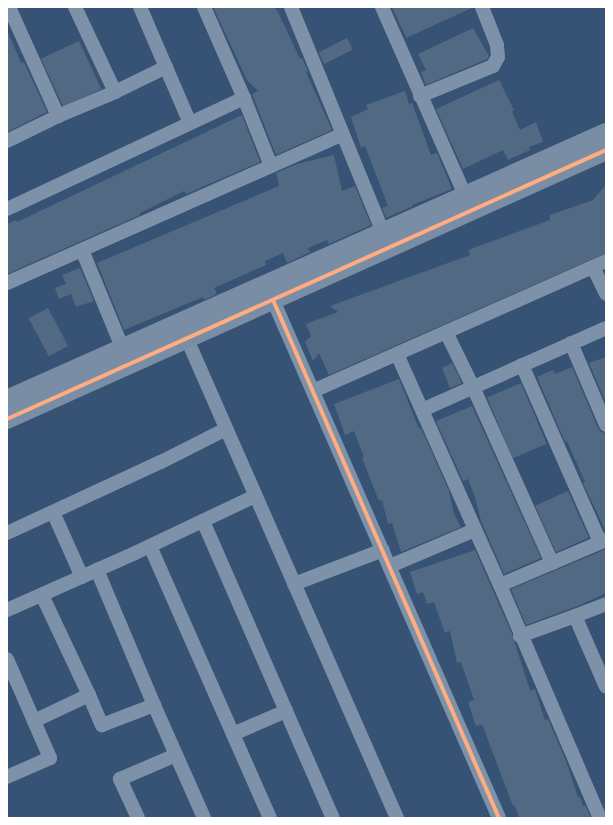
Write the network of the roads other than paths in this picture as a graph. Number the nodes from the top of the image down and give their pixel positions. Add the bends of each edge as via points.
1 (9, 7) edge
2 (76, 7) edge
3 (140, 7) edge
4 (204, 7) edge
5 (291, 7) edge
6 (382, 7) edge
7 (482, 7) edge
8 (166, 67) junction
9 (115, 92) junction
10 (420, 96) junction
11 (244, 98) junction
12 (58, 116) junction
13 (190, 123) junction
14 (606, 133) edge
15 (341, 135) junction
16 (7, 141) edge
17 (606, 151) edge
18 (272, 166) junction
19 (468, 203) junction
20 (7, 209) edge
21 (386, 240) junction
22 (82, 250) junction
23 (606, 261) edge
24 (593, 267) junction
25 (7, 283) edge
26 (606, 294) edge
27 (273, 300) junction
28 (606, 328) edge
29 (446, 332) junction
30 (187, 339) junction
31 (571, 343) junction
32 (397, 354) junction
33 (126, 356) junction
34 (522, 365) junction
35 (473, 387) junction
36 (313, 391) junction
37 (7, 400) edge
38 (422, 410) junction
39 (7, 419) edge
40 (606, 426) edge
41 (226, 428) junction
42 (255, 496) junction
43 (53, 512) junction
44 (203, 520) junction
45 (474, 530) junction
46 (7, 533) edge
47 (603, 541) edge
48 (150, 546) junction
49 (383, 550) junction
50 (552, 562) junction
51 (390, 566) junction
52 (97, 570) junction
53 (82, 577) junction
54 (294, 584) junction
55 (500, 585) junction
56 (42, 595) junction
57 (606, 604) edge
58 (7, 610) edge
59 (575, 616) junction
60 (520, 636) junction
61 (7, 659) edge
62 (602, 664) edge
63 (606, 687) edge
64 (89, 695) junction
65 (154, 705) junction
66 (286, 711) junction
67 (34, 721) junction
68 (233, 734) junction
69 (176, 755) junction
70 (7, 777) edge
71 (494, 817) edge
72 (138, 818) edge
73 (204, 818) edge
74 (270, 818) edge
75 (333, 818) edge
76 (397, 818) edge
77 (600, 818) edge

1 - 12 street
2 - 9 street
3 - 8 street
4 - 11 street
5 - 15 street
6 - 10 street
7 - 10 street via 497,45 498,57 493,66
8 - 9 street
8 - 13 street
9 - 12 street
10 - 19 street
11 - 13 street
11 - 18 street
12 - 16 street
13 - 20 street
14 - 19 street
15 - 18 street
15 - 21 street
17 - 19 street
18 - 22 street
19 - 21 street
21 - 27 street
21 - 33 street
22 - 25 street
22 - 33 street
23 - 24 street
24 - 26 street
24 - 29 street
27 - 30 street
27 - 36 street
28 - 31 street
29 - 32 street
29 - 35 street
30 - 33 street
30 - 41 street
31 - 34 street
31 - 40 street
32 - 36 street
32 - 38 street
33 - 37 street
33 - 39 street
34 - 35 street
34 - 47 street
35 - 38 street
35 - 50 street
36 - 49 street
38 - 45 street
41 - 42 street
41 - 43 street via 161,462
42 - 44 street
42 - 54 street
43 - 46 street
43 - 53 street
44 - 48 street
44 - 66 street
45 - 51 street
45 - 55 street
47 - 50 street
48 - 52 street
48 - 68 street
49 - 51 street
49 - 54 street
50 - 55 street
51 - 71 street
52 - 53 street
52 - 65 street
53 - 56 street
54 - 76 street
55 - 60 street
56 - 58 street
56 - 64 street
57 - 59 street
59 - 60 street
59 - 62 street
60 - 77 street
61 - 67 street
62 - 63 street
64 - 65 street via 102,725
64 - 67 street
65 - 69 street
66 - 68 street
66 - 75 street
67 - 70 street via 50,758
68 - 74 street
69 - 72 street via 120,780
69 - 73 street

